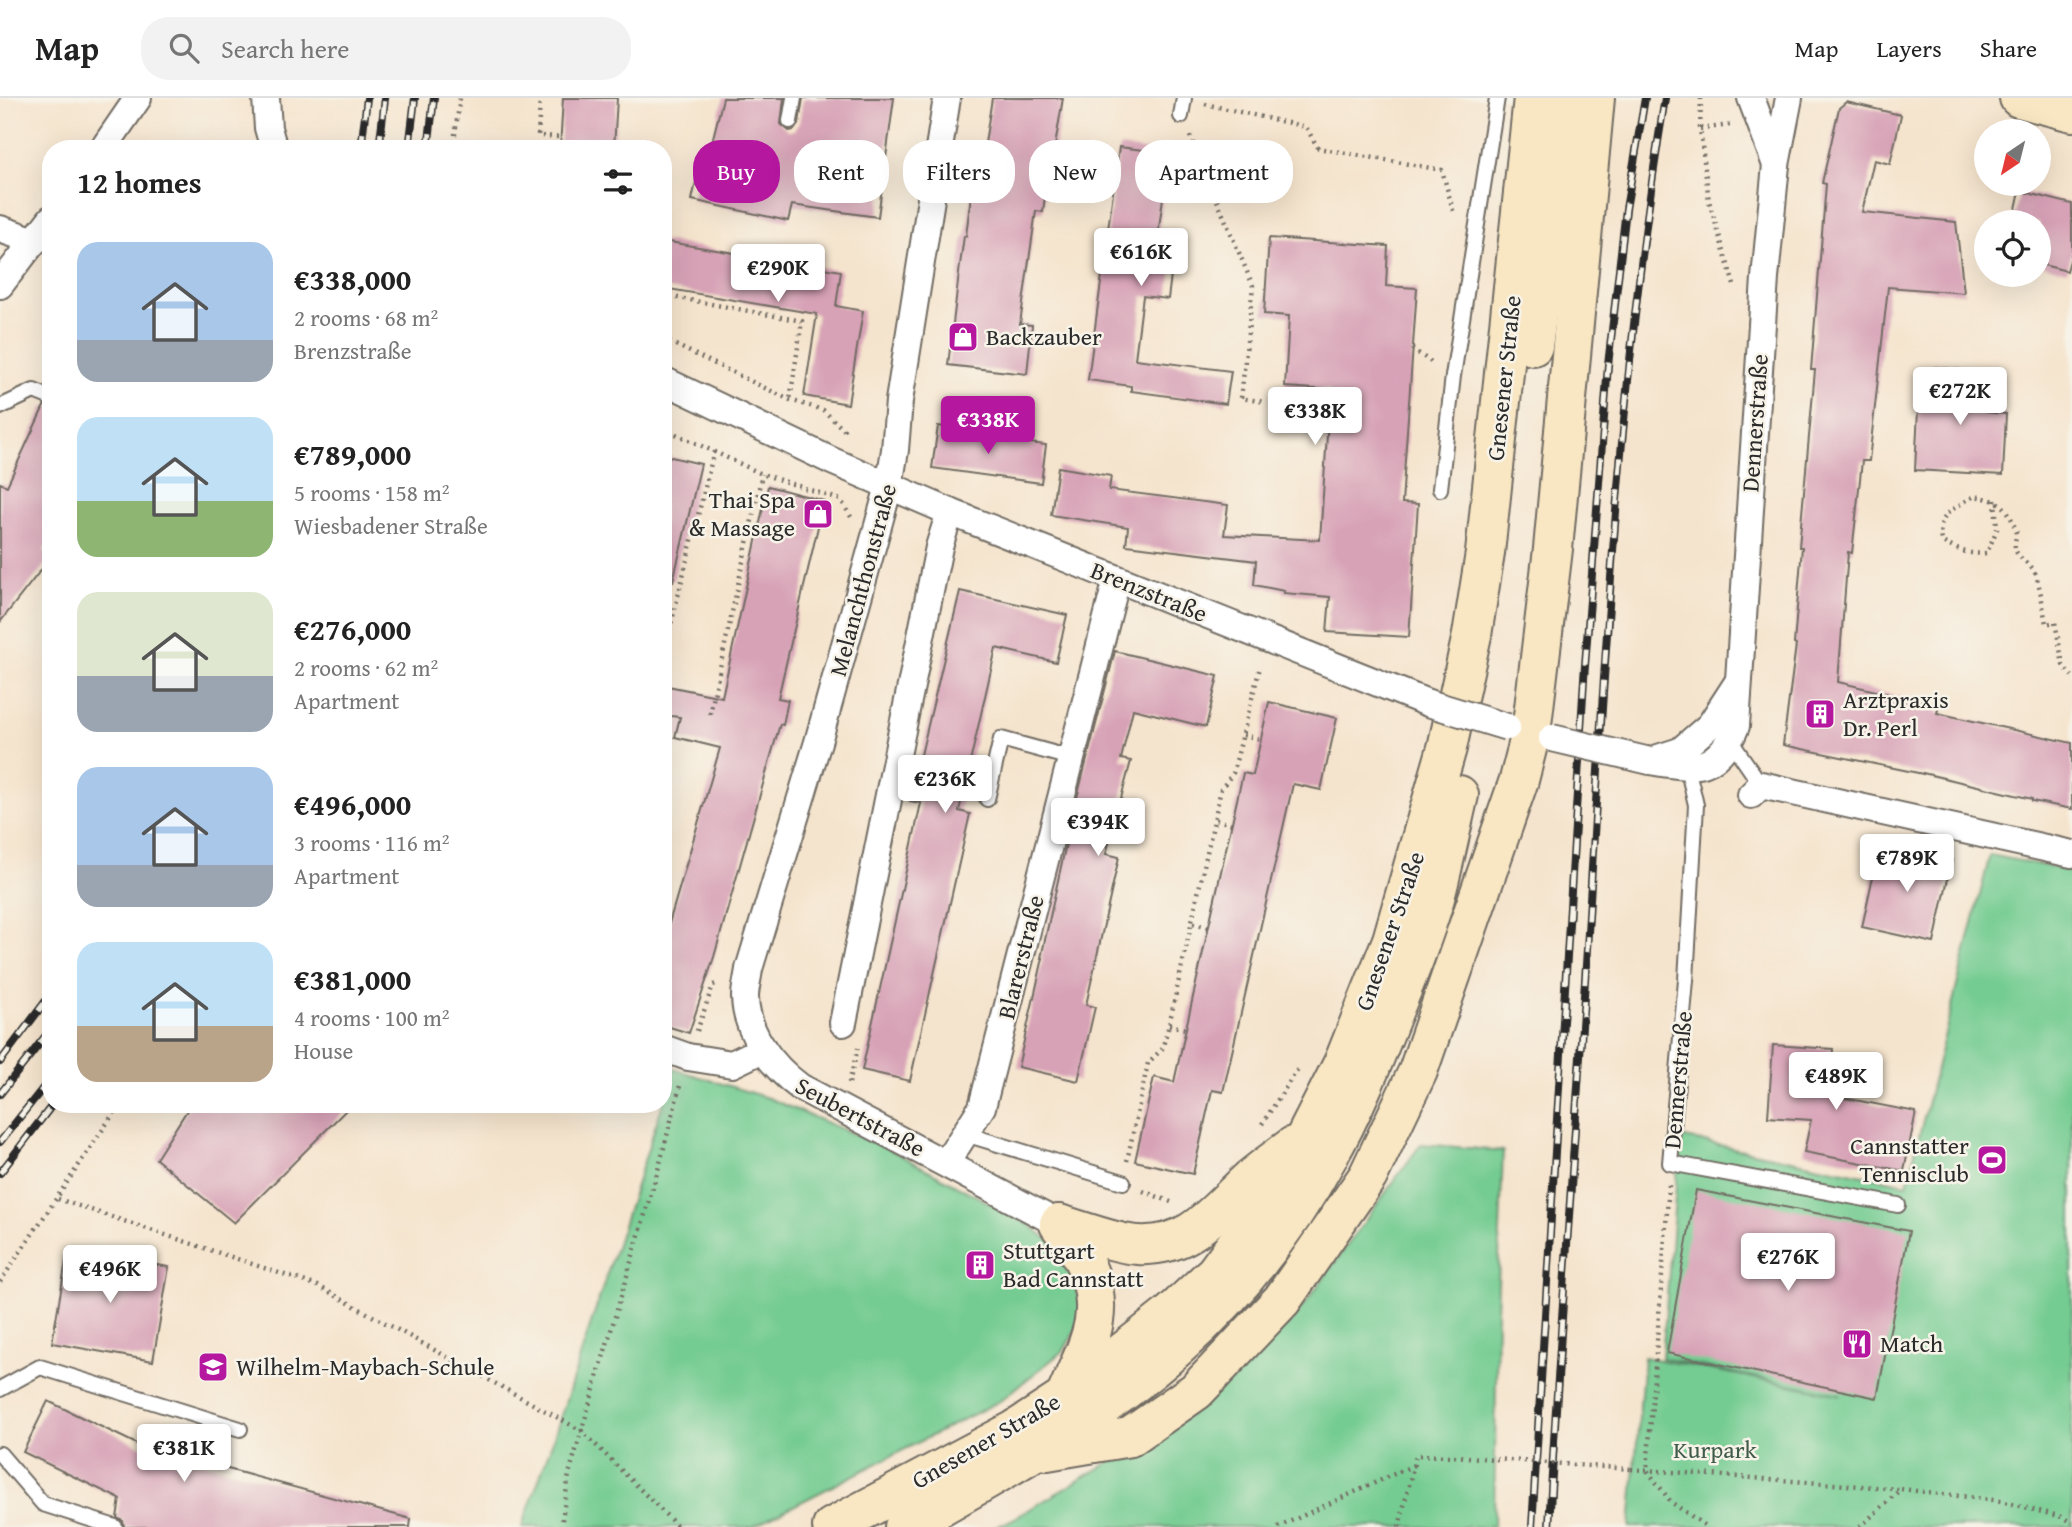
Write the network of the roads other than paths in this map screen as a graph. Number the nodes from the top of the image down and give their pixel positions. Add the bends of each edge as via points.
1 (138, 98) edge
2 (266, 98) edge
3 (794, 98) edge
4 (947, 98) edge
5 (1497, 98) edge
6 (1533, 98) edge
7 (1566, 98) edge
8 (1595, 98) edge
9 (1751, 98) edge
10 (1789, 98) edge
11 (2019, 98) edge
12 (1184, 99) edge
13 (2072, 112) edge
14 (1181, 116) road end
15 (790, 121) dead end
16 (109, 140) edge
17 (271, 140) edge
18 (1776, 165) junction
19 (0, 229) edge
20 (42, 231) edge
21 (35, 241) junction
22 (0, 285) edge
23 (672, 384) edge
24 (42, 394) edge
25 (0, 407) edge
26 (890, 486) junction
27 (1440, 489) dead end
28 (950, 512) junction
29 (1117, 579) junction
30 (1738, 682) junction
31 (1716, 717) junction
32 (1530, 733) junction
33 (1731, 740) junction
34 (1071, 758) junction
35 (1684, 759) junction
36 (1650, 761) joint
37 (1756, 790) joint
38 (987, 799) dead end
39 (2072, 854) edge
40 (843, 1023) road end
41 (763, 1049) junction
42 (672, 1051) edge
43 (1308, 1133) junction
44 (965, 1134) junction
45 (946, 1163) junction
46 (1123, 1182) road end
47 (1898, 1205) dead end
48 (1059, 1224) junction
49 (0, 1389) edge
50 (1066, 1397) junction
51 (240, 1429) dead end
52 (1035, 1452) junction
53 (0, 1454) edge
54 (116, 1527) edge
55 (832, 1527) edge
56 (904, 1527) edge

1 - 16 street
2 - 17 street
3 - 15 lane
4 - 26 street, Melanchthonstraße
5 - 27 lane
6 - 43 main road, Gnesener Straße via 1485,554 1472,635 1447,748 1392,940 1344,1061
7 - 52 main road, Gnesener Straße via 1497,613 1435,898 1414,961 1368,1076 1328,1157 1255,1267 1176,1348 1121,1394
8 - 32 main road via 1553,549
9 - 18 street, Dennerstraße
10 - 18 street, Dennerstraße
11 - 13 main road
12 - 14 lane
18 - 30 street, Dennerstraße
19 - 21 street
20 - 21 street
21 - 22 street
23 - 26 street, Brenzstraße
24 - 25 lane via 34,391
26 - 28 street, Brenzstraße
26 - 41 street, Melanchthonstraße via 749,969 745,997 751,1026
28 - 29 street, Brenzstraße
28 - 40 street via 939,547
29 - 32 street, Brenzstraße, bridge via 1428,703
29 - 34 street, Blarerstraße
30 - 31 street, Dennerstraße
30 - 33 street, Dennerstraße via 1739,710
31 - 33 lane
31 - 35 street, Dennerstraße
32 - 36 street, Brenzstraße, bridge
32 - 52 main road via 1519,780 1418,1071 1360,1188 1282,1300 1196,1391 1130,1437
33 - 35 street, Dennerstraße via 1705,764
33 - 37 lane
34 - 38 lane via 1001,740
34 - 44 street, Blarerstraße via 982,1107
35 - 36 street, Dennerstraße
35 - 47 lane, Dennerstraße via 1696,805 1670,1163
37 - 39 street
41 - 42 street via 732,1063
41 - 45 street, Seubertstraße via 780,1072 800,1087
43 - 48 main road via 1205,1224 1185,1236 1158,1245 1135,1245
43 - 50 main road, Gnesener Straße via 1284,1179 1215,1273
44 - 45 street, Blarerstraße
44 - 46 lane
45 - 48 street, Seubertstraße
48 - 50 main road via 1086,1265 1096,1311
49 - 51 lane via 40,1367
50 - 55 main road, Gnesener Straße via 1015,1430
52 - 56 main road, Gnesener Straße
53 - 54 lane via 43,1504

